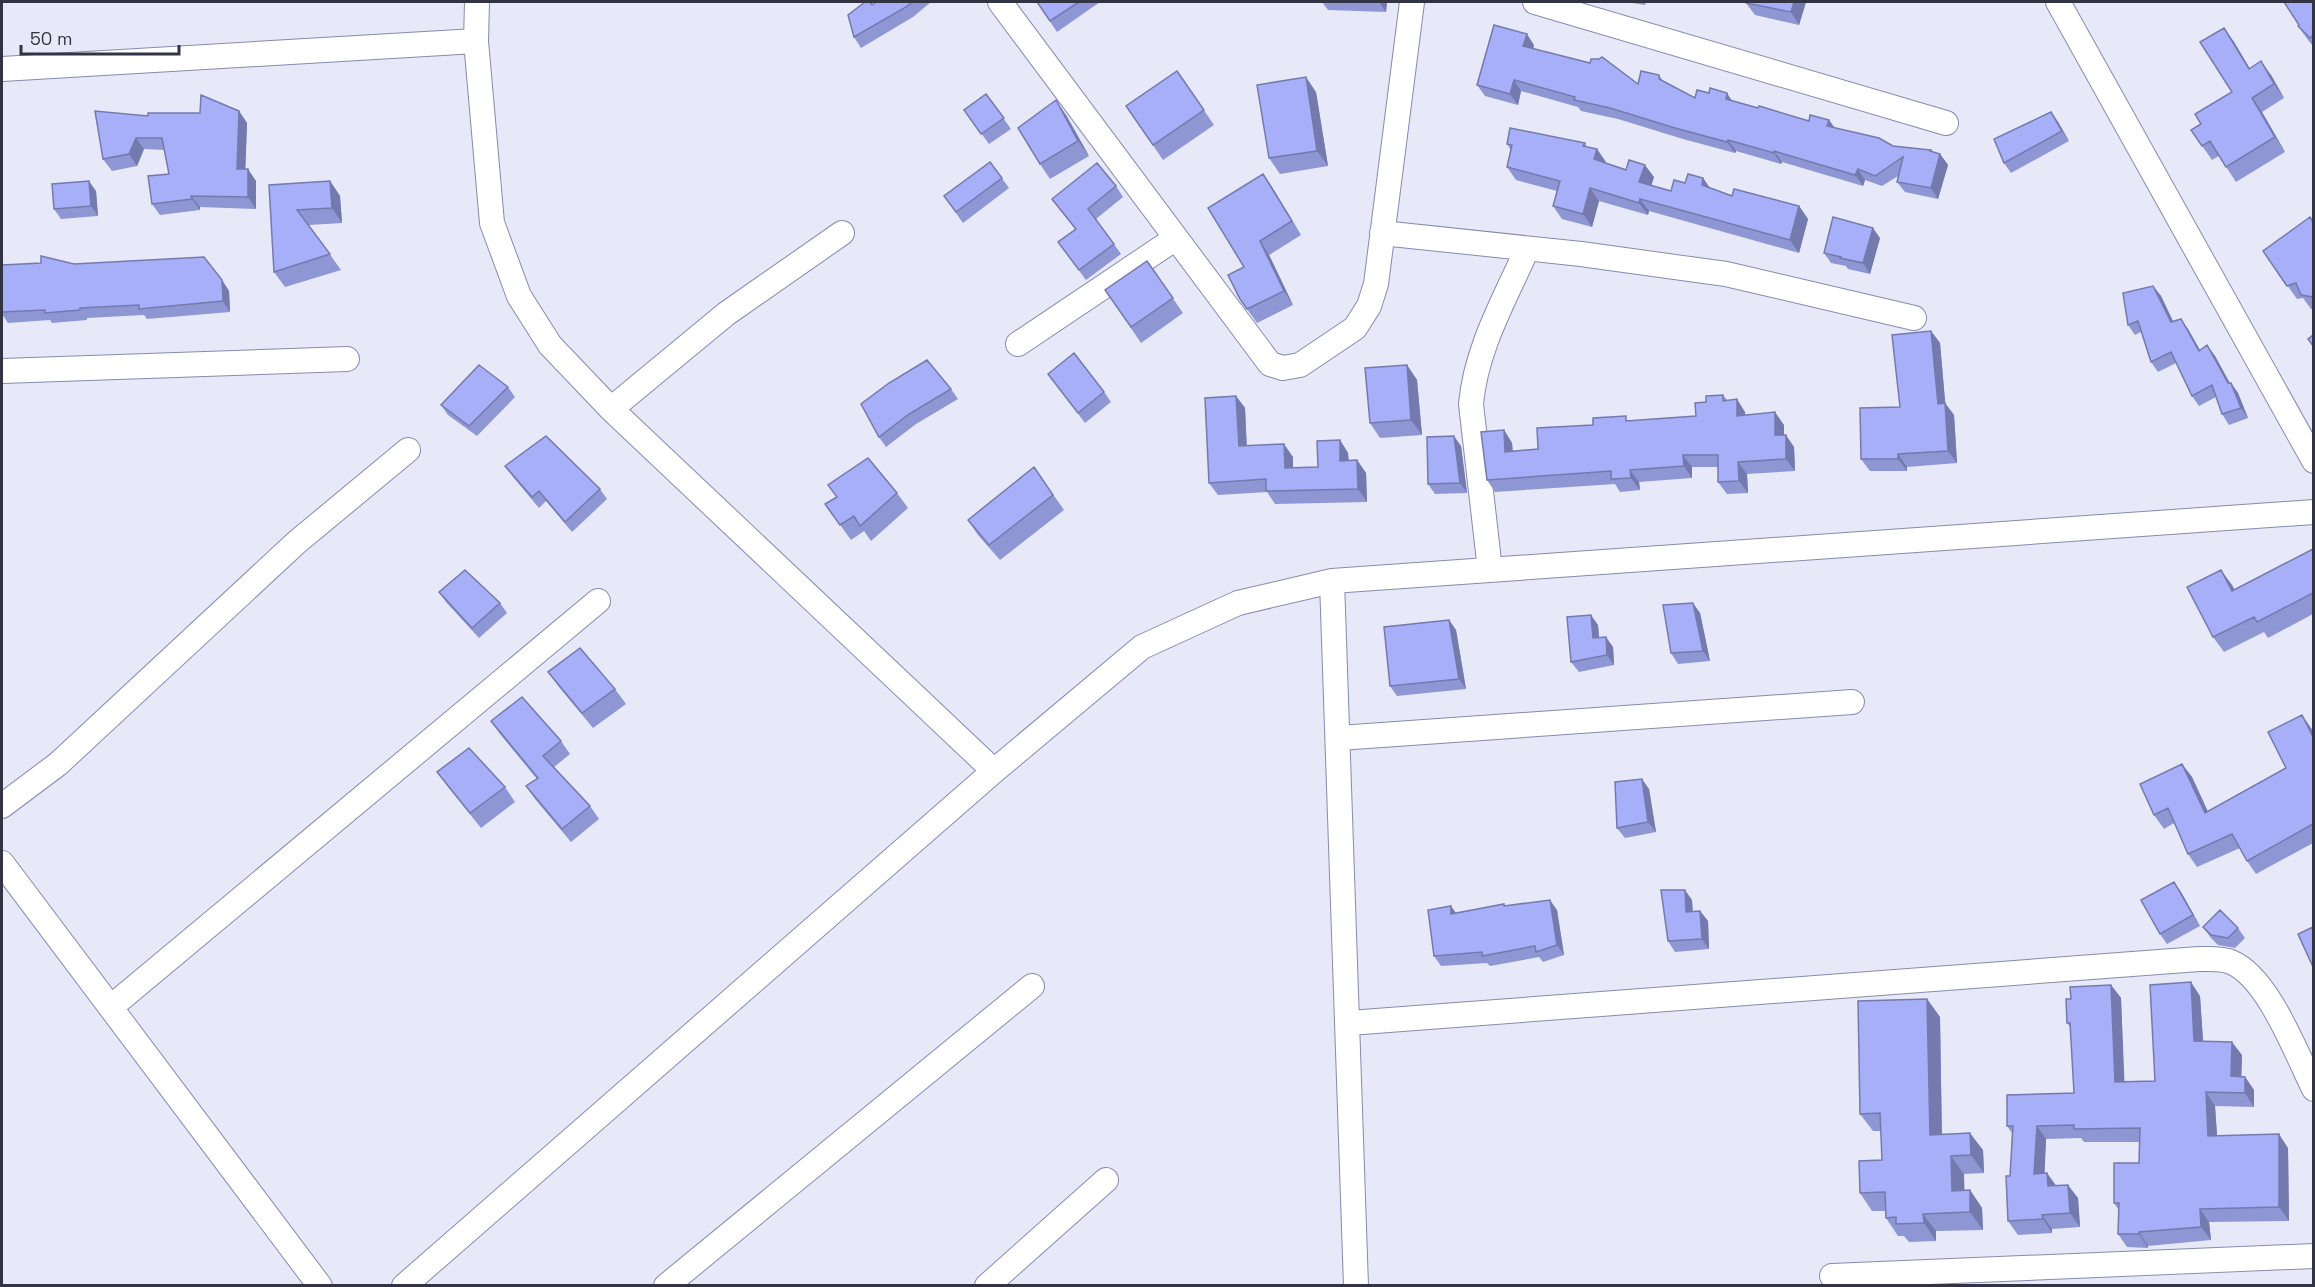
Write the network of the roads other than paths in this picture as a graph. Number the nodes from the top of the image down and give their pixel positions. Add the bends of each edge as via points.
1 (477, 2) edge
2 (1000, 2) edge
3 (1412, 2) edge
4 (1535, 2) edge
5 (2058, 2) edge
6 (476, 41) junction
7 (2, 69) edge
8 (1946, 123) dead end
9 (842, 232) dead end
10 (1382, 234) junction
11 (1176, 238) junction
12 (1527, 249) junction
13 (1914, 318) dead end
14 (1018, 344) dead end
15 (347, 359) dead end
16 (2, 371) edge
17 (611, 409) junction
18 (408, 450) dead end
19 (2313, 461) edge
20 (2313, 512) edge
21 (1490, 570) junction
22 (1332, 581) junction
23 (598, 601) dead end
24 (1852, 702) dead end
25 (1338, 738) junction
26 (994, 771) junction
27 (2, 807) edge
28 (2, 863) edge
29 (1032, 986) dead end
30 (111, 1007) junction
31 (1349, 1023) junction
32 (2313, 1089) edge
33 (1106, 1180) dead end
34 (2313, 1256) edge
35 (1832, 1276) dead end
36 (320, 1286) edge
37 (404, 1286) edge
38 (666, 1286) edge
39 (987, 1286) edge
40 (1356, 1286) edge

1 - 6 street
2 - 11 street
3 - 10 street
4 - 8 street
5 - 19 street
6 - 7 street
6 - 17 street via 492,223 519,296 550,345
9 - 17 street via 726,314
10 - 11 street via 1376,284 1369,306 1355,328 1300,365 1283,368 1270,364
10 - 12 street
11 - 14 street
12 - 13 street via 1726,274
12 - 21 street via 1473,378 1471,404
15 - 16 street
17 - 26 street
18 - 27 street via 297,542 58,764
20 - 21 street
21 - 22 street
22 - 25 street
22 - 26 street via 1238,603 1142,647
23 - 30 street
24 - 25 street
25 - 31 street
26 - 37 street
28 - 30 street
29 - 38 street
30 - 36 street
31 - 32 street via 2199,959 2229,961 2247,971 2265,991
31 - 40 street
33 - 39 street
34 - 35 street

